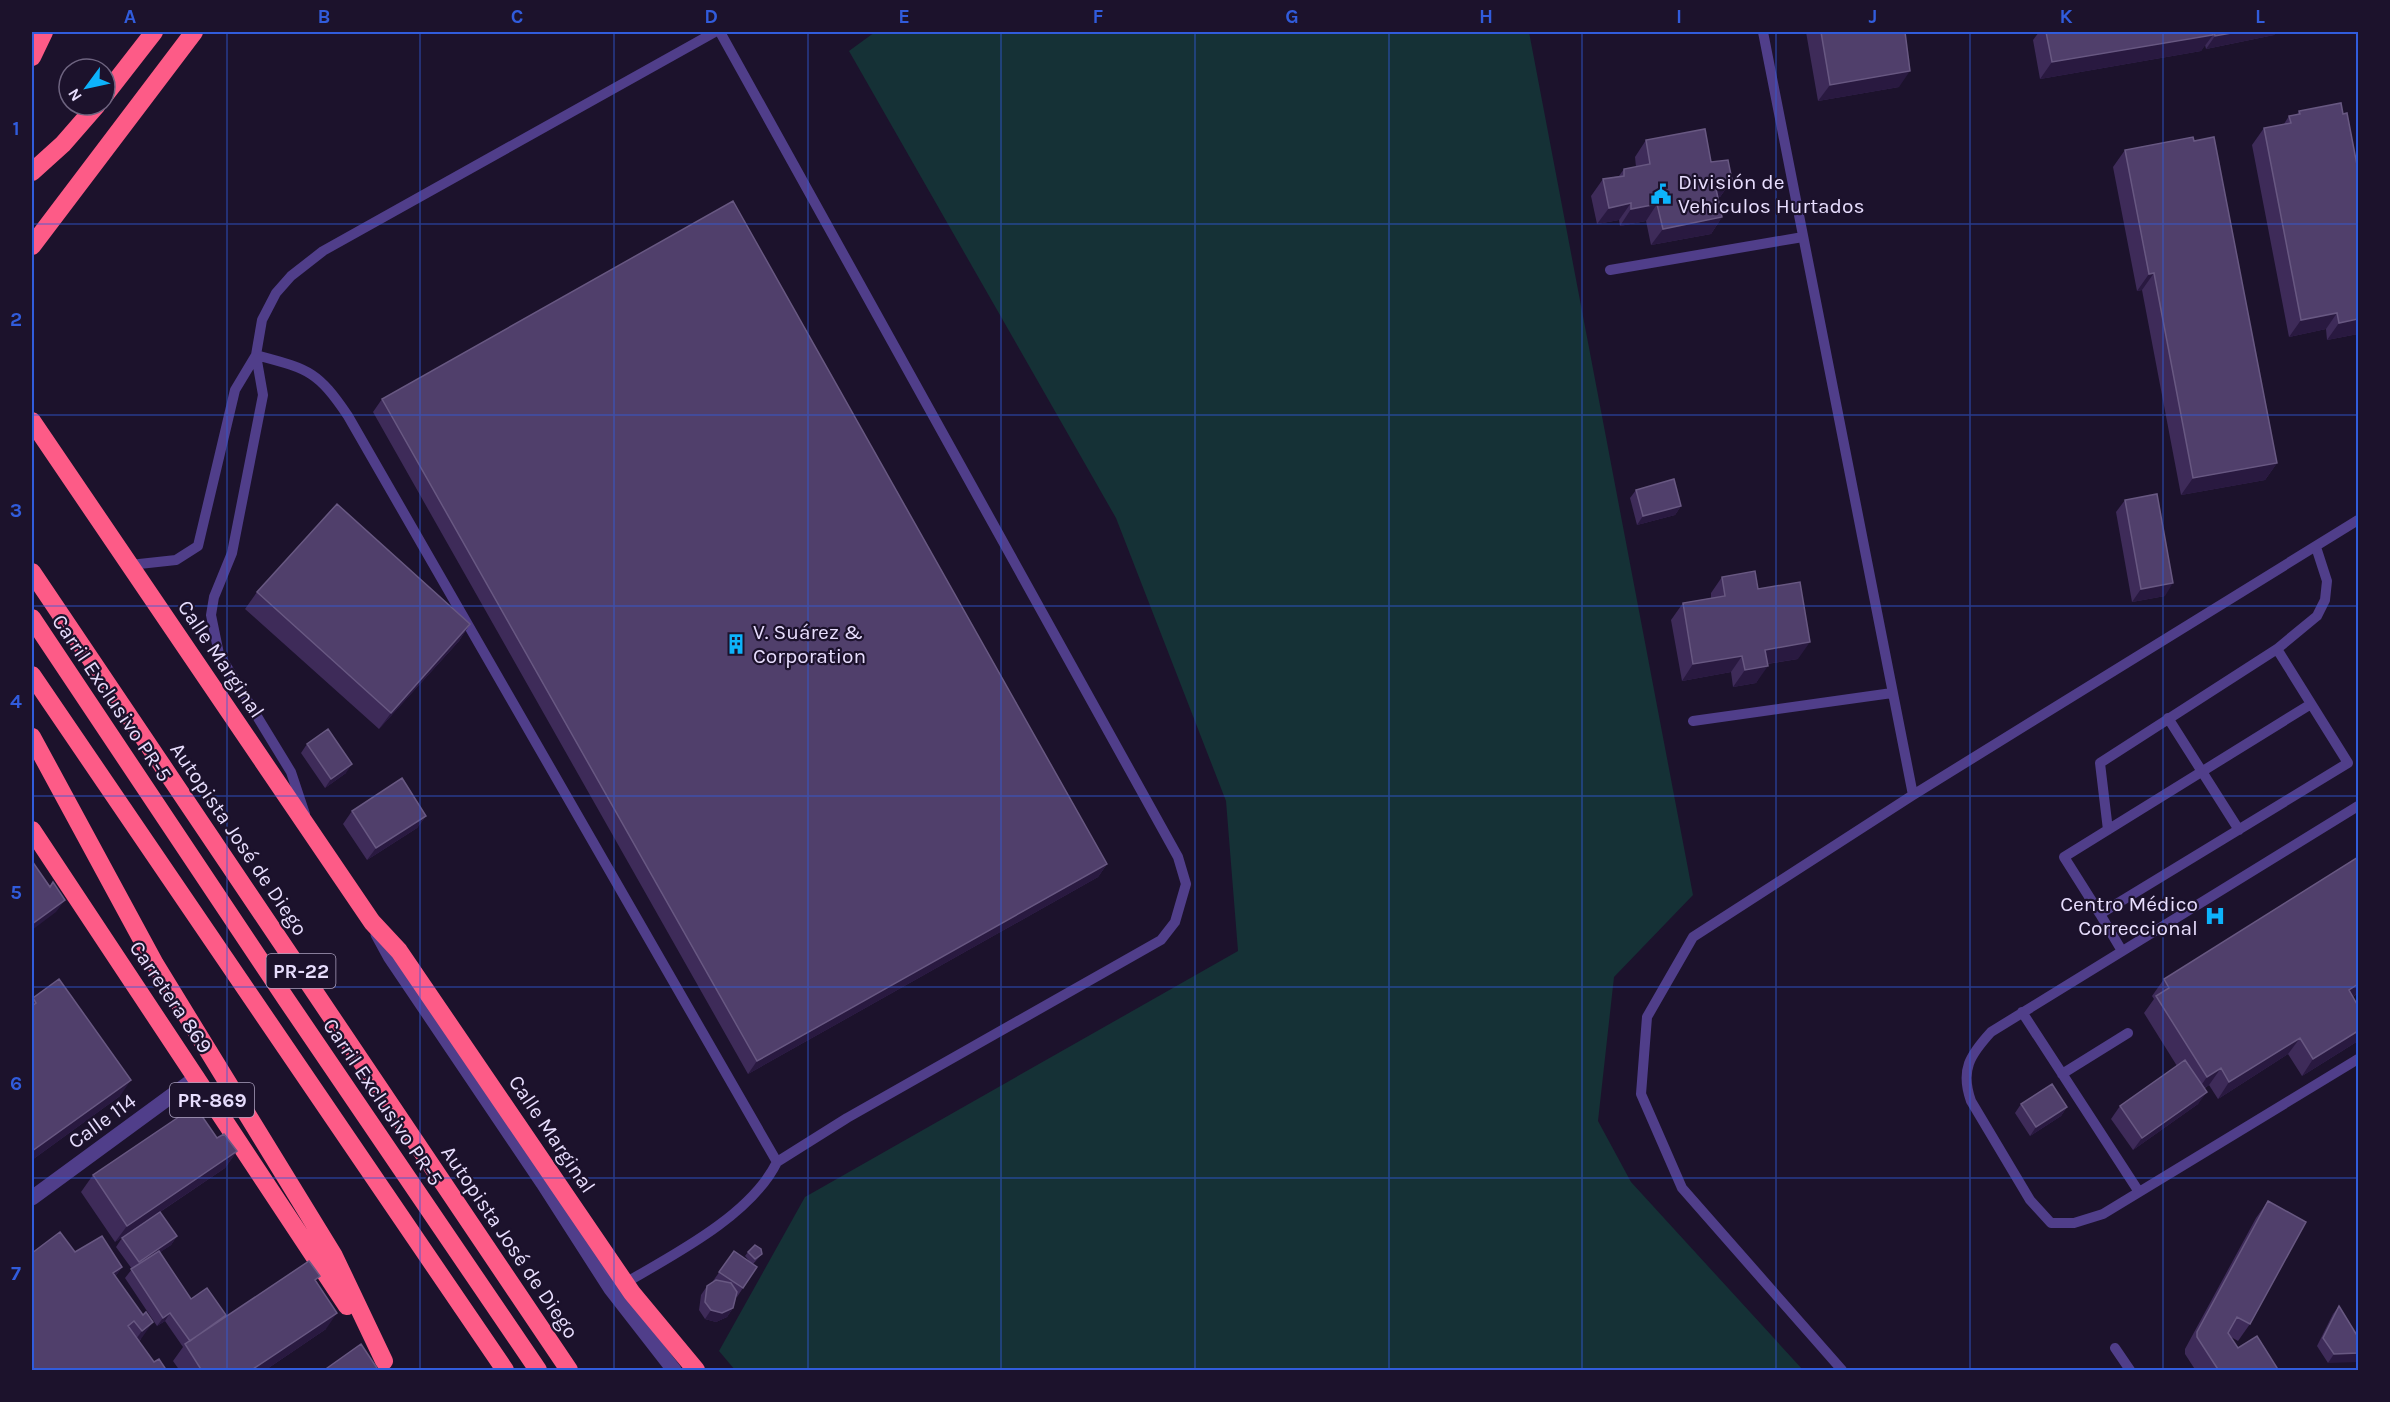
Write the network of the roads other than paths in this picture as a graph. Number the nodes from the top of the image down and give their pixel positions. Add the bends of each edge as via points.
1 (154, 32) edge
2 (194, 32) edge
3 (717, 32) edge
4 (1763, 32) edge
5 (42, 33) edge
6 (32, 57) edge
7 (117, 80) edge
8 (87, 117) edge
9 (32, 172) edge
10 (1803, 237) junction
11 (32, 246) edge
12 (1610, 270) dead end
13 (256, 355) junction
14 (32, 422) edge
15 (2358, 520) edge
16 (2316, 547) junction
17 (130, 566) junction
18 (32, 572) edge
19 (32, 618) edge
20 (2277, 649) junction
21 (32, 675) edge
22 (1893, 693) junction
23 (2311, 704) junction
24 (2168, 718) junction
25 (1693, 721) dead end
26 (32, 737) edge
27 (2358, 757) edge
28 (2348, 763) junction
29 (2201, 772) junction
30 (1913, 795) junction
31 (2358, 806) edge
32 (32, 830) edge
33 (2108, 830) junction
34 (2239, 830) junction
35 (311, 832) junction
36 (2100, 914) junction
37 (372, 922) junction
38 (2122, 951) junction
39 (2022, 1012) junction
40 (2128, 1033) dead end
41 (2358, 1059) edge
42 (2062, 1074) junction
43 (197, 1077) junction
44 (777, 1162) junction
45 (2139, 1192) junction
46 (32, 1198) edge
47 (625, 1282) junction
48 (2115, 1348) dead end
49 (387, 1366) edge
50 (505, 1371) edge
51 (538, 1371) edge
52 (569, 1371) edge
53 (674, 1371) edge
54 (696, 1371) edge
55 (1842, 1371) edge
56 (2130, 1371) edge

1 - 7 highway
2 - 11 highway
3 - 13 lane via 323,251 276,293 262,320
3 - 44 lane via 1178,857 1186,884 1175,922 1161,940
4 - 10 lane
5 - 6 highway
8 - 9 highway
10 - 12 lane
10 - 22 lane
13 - 17 lane via 235,390 198,546 176,560
13 - 35 lane via 263,395 232,552 214,597 212,627 230,676 291,772
13 - 44 lane via 317,376 348,416
14 - 17 highway, Calle Marginal
15 - 16 lane
16 - 20 lane via 2327,581 2325,600 2317,616
16 - 30 lane
17 - 35 highway, Calle Marginal
18 - 52 highway, Autopista José de Diego / PR-22
19 - 51 highway, Carril Exclusivo PR-5
20 - 23 lane
20 - 24 lane
21 - 50 highway, PR-22
22 - 25 lane
22 - 30 lane
23 - 28 lane
23 - 29 lane
24 - 29 lane
24 - 33 lane via 2100,763
26 - 49 highway via 155,964 334,1256
27 - 28 lane
28 - 34 lane
29 - 33 lane
29 - 34 lane
30 - 55 lane via 1693,937 1647,1017 1641,1094 1682,1188
31 - 38 lane
32 - 43 highway, Carretera 869 / PR-869
33 - 36 lane via 2064,857
34 - 36 lane
35 - 37 highway, Calle Marginal
36 - 38 lane
37 - 47 highway, Calle Marginal via 399,951
37 - 53 street, Calle Marginal via 390,956 611,1289
38 - 39 lane
39 - 42 lane
39 - 45 lane via 1991,1032 1974,1051 1966,1085 1971,1101 2030,1200 2051,1223 2074,1223 2103,1214
40 - 42 lane
41 - 45 lane
42 - 45 lane
43 - 46 street, Calle 114
43 - 49 highway, Carretera 869 / PR-869
44 - 47 lane via 772,1173 734,1213 690,1246
47 - 54 highway, Calle Marginal
48 - 56 lane

